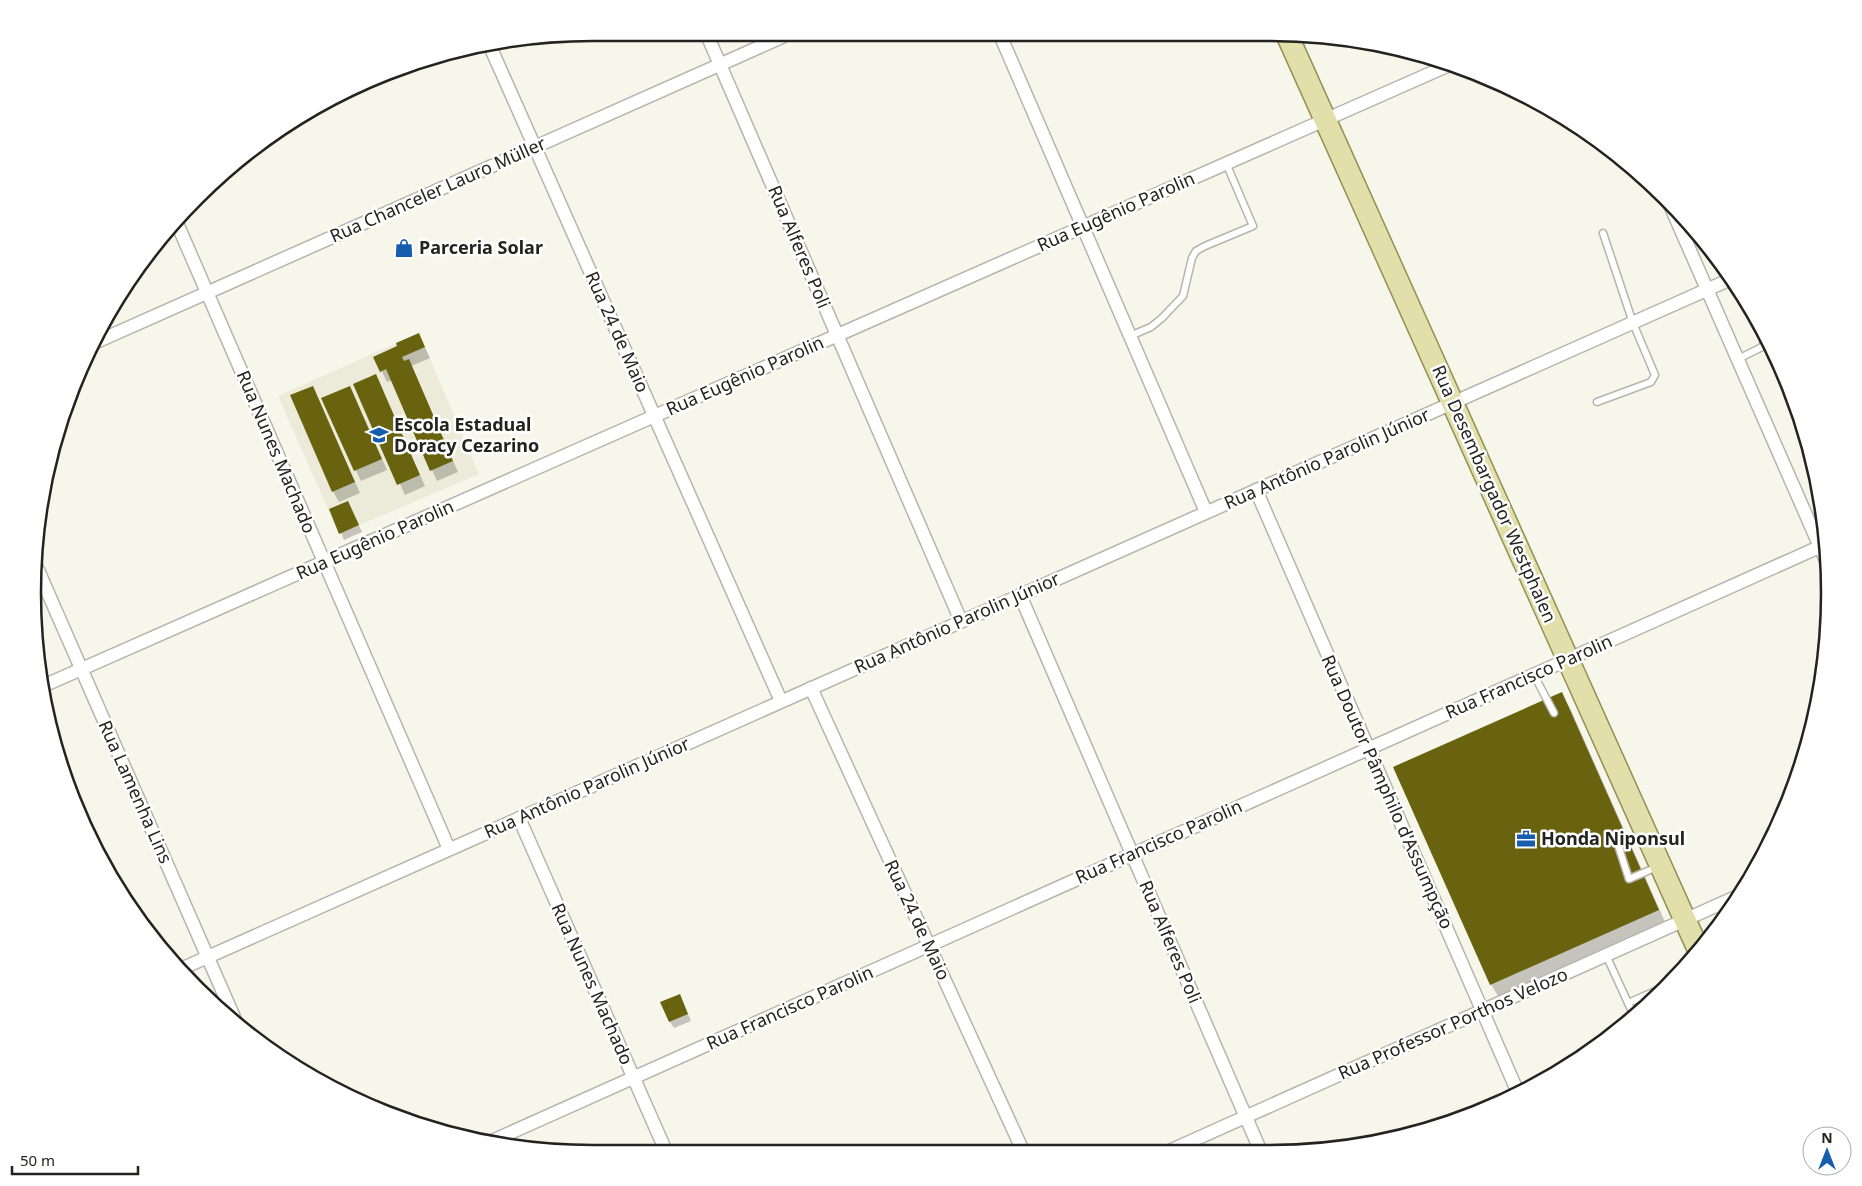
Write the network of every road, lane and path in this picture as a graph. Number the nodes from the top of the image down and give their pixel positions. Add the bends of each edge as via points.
1 (710, 41) edge
2 (773, 41) edge
3 (1003, 41) edge
4 (1290, 42) edge
5 (492, 51) edge
6 (720, 65) junction
7 (1441, 69) edge
8 (1325, 120) junction
9 (534, 147) junction
10 (1226, 163) junction
11 (1677, 222) edge
12 (1083, 227) junction
13 (179, 228) edge
14 (1603, 233) dead end
15 (1725, 282) edge
16 (1707, 290) junction
17 (207, 293) junction
18 (1633, 323) junction
19 (837, 335) junction
20 (1130, 336) junction
21 (103, 339) edge
22 (1762, 346) edge
23 (1738, 359) junction
24 (1597, 402) dead end
25 (1453, 403) junction
26 (654, 416) junction
27 (1256, 490) junction
28 (1206, 512) junction
29 (1817, 532) edge
30 (1819, 547) edge
31 (324, 562) junction
32 (41, 578) edge
33 (1020, 595) junction
34 (961, 621) junction
35 (1568, 660) junction
36 (81, 669) junction
37 (1534, 675) junction
38 (49, 683) edge
39 (811, 688) junction
40 (781, 701) junction
41 (1554, 713) dead end
42 (1368, 749) junction
43 (519, 818) junction
44 (1618, 845) dead end
45 (448, 849) junction
46 (1132, 855) junction
47 (1660, 866) junction
48 (1728, 901) edge
49 (1684, 920) junction
50 (1695, 943) edge
51 (929, 946) junction
52 (1606, 955) junction
53 (207, 957) junction
54 (187, 966) edge
55 (1647, 995) edge
56 (1628, 1003) junction
57 (230, 1009) edge
58 (1482, 1010) junction
59 (1631, 1010) edge
60 (633, 1078) junction
61 (1515, 1087) edge
62 (1245, 1116) junction
63 (502, 1137) edge
64 (663, 1145) edge
65 (1020, 1145) edge
66 (1182, 1145) edge
67 (1257, 1145) edge

1 - 6 street, Rua Alferes Poli
2 - 6 street, Rua Chanceler Lauro Müller
3 - 12 street
4 - 8 main road, Rua Desembargador Westphalen
5 - 9 street, Rua 24 de Maio
6 - 9 street, Rua Chanceler Lauro Müller
6 - 19 street, Rua Alferes Poli
7 - 8 street, Rua Eugênio Parolin
8 - 10 street, Rua Eugênio Parolin
8 - 25 main road, Rua Desembargador Westphalen
9 - 17 street, Rua Chanceler Lauro Müller
9 - 26 street, Rua 24 de Maio
10 - 12 street, Rua Eugênio Parolin
10 - 20 lane via 1253,226 1196,251 1183,296 1151,327
11 - 16 street
12 - 19 street, Rua Eugênio Parolin
12 - 20 street
13 - 17 street, Rua Nunes Machado
14 - 18 lane
15 - 16 street, Rua Antônio Parolin Júnior
16 - 18 street, Rua Antônio Parolin Júnior
16 - 23 street
17 - 21 street, Rua Chanceler Lauro Müller
17 - 31 street, Rua Nunes Machado
18 - 24 lane via 1654,379
18 - 25 street, Rua Antônio Parolin Júnior
19 - 26 street, Rua Eugênio Parolin
19 - 34 street, Rua Alferes Poli
20 - 28 street
22 - 23 lane
23 - 29 street
25 - 27 street, Rua Antônio Parolin Júnior
25 - 35 main road, Rua Desembargador Westphalen
26 - 31 street, Rua Eugênio Parolin
26 - 40 street, Rua 24 de Maio
27 - 28 street, Rua Antônio Parolin Júnior
27 - 42 street, Rua Doutor Pâmphilo d'Assumpção
28 - 33 street, Rua Antônio Parolin Júnior
30 - 35 street, Rua Francisco Parolin
31 - 36 street, Rua Eugênio Parolin
31 - 45 street, Rua Nunes Machado
32 - 36 street, Rua Lamenha Lins
33 - 34 street, Rua Antônio Parolin Júnior
33 - 46 street, Rua Alferes Poli
34 - 39 street, Rua Antônio Parolin Júnior
35 - 37 street, Rua Francisco Parolin
35 - 47 main road, Rua Desembargador Westphalen
36 - 38 street, Rua Eugênio Parolin
36 - 53 street, Rua Lamenha Lins
37 - 41 lane
37 - 42 street, Rua Francisco Parolin
39 - 40 street, Rua Antônio Parolin Júnior
39 - 51 street, Rua 24 de Maio
40 - 43 street, Rua Antônio Parolin Júnior
42 - 46 street, Rua Francisco Parolin
42 - 58 street, Rua Doutor Pâmphilo d'Assumpção
43 - 45 street, Rua Antônio Parolin Júnior
43 - 60 street, Rua Nunes Machado
44 - 47 lane via 1629,879
45 - 53 street, Rua Antônio Parolin Júnior
46 - 51 street, Rua Francisco Parolin
46 - 62 street, Rua Alferes Poli
47 - 49 main road, Rua Desembargador Westphalen
48 - 49 street, Rua Professor Porthos Velozo
49 - 50 main road, Rua Desembargador Westphalen
49 - 52 street, Rua Professor Porthos Velozo
51 - 60 street, Rua Francisco Parolin
51 - 65 street, Rua 24 de Maio
52 - 56 lane
52 - 58 street, Rua Professor Porthos Velozo
53 - 54 street, Rua Antônio Parolin Júnior
53 - 57 street, Rua Lamenha Lins
55 - 56 lane
56 - 59 lane
58 - 61 street, Rua Doutor Pâmphilo d'Assumpção
58 - 62 street, Rua Professor Porthos Velozo
60 - 63 street, Rua Francisco Parolin
60 - 64 street, Rua Nunes Machado
62 - 66 street, Rua Professor Porthos Velozo
62 - 67 street, Rua Alferes Poli

